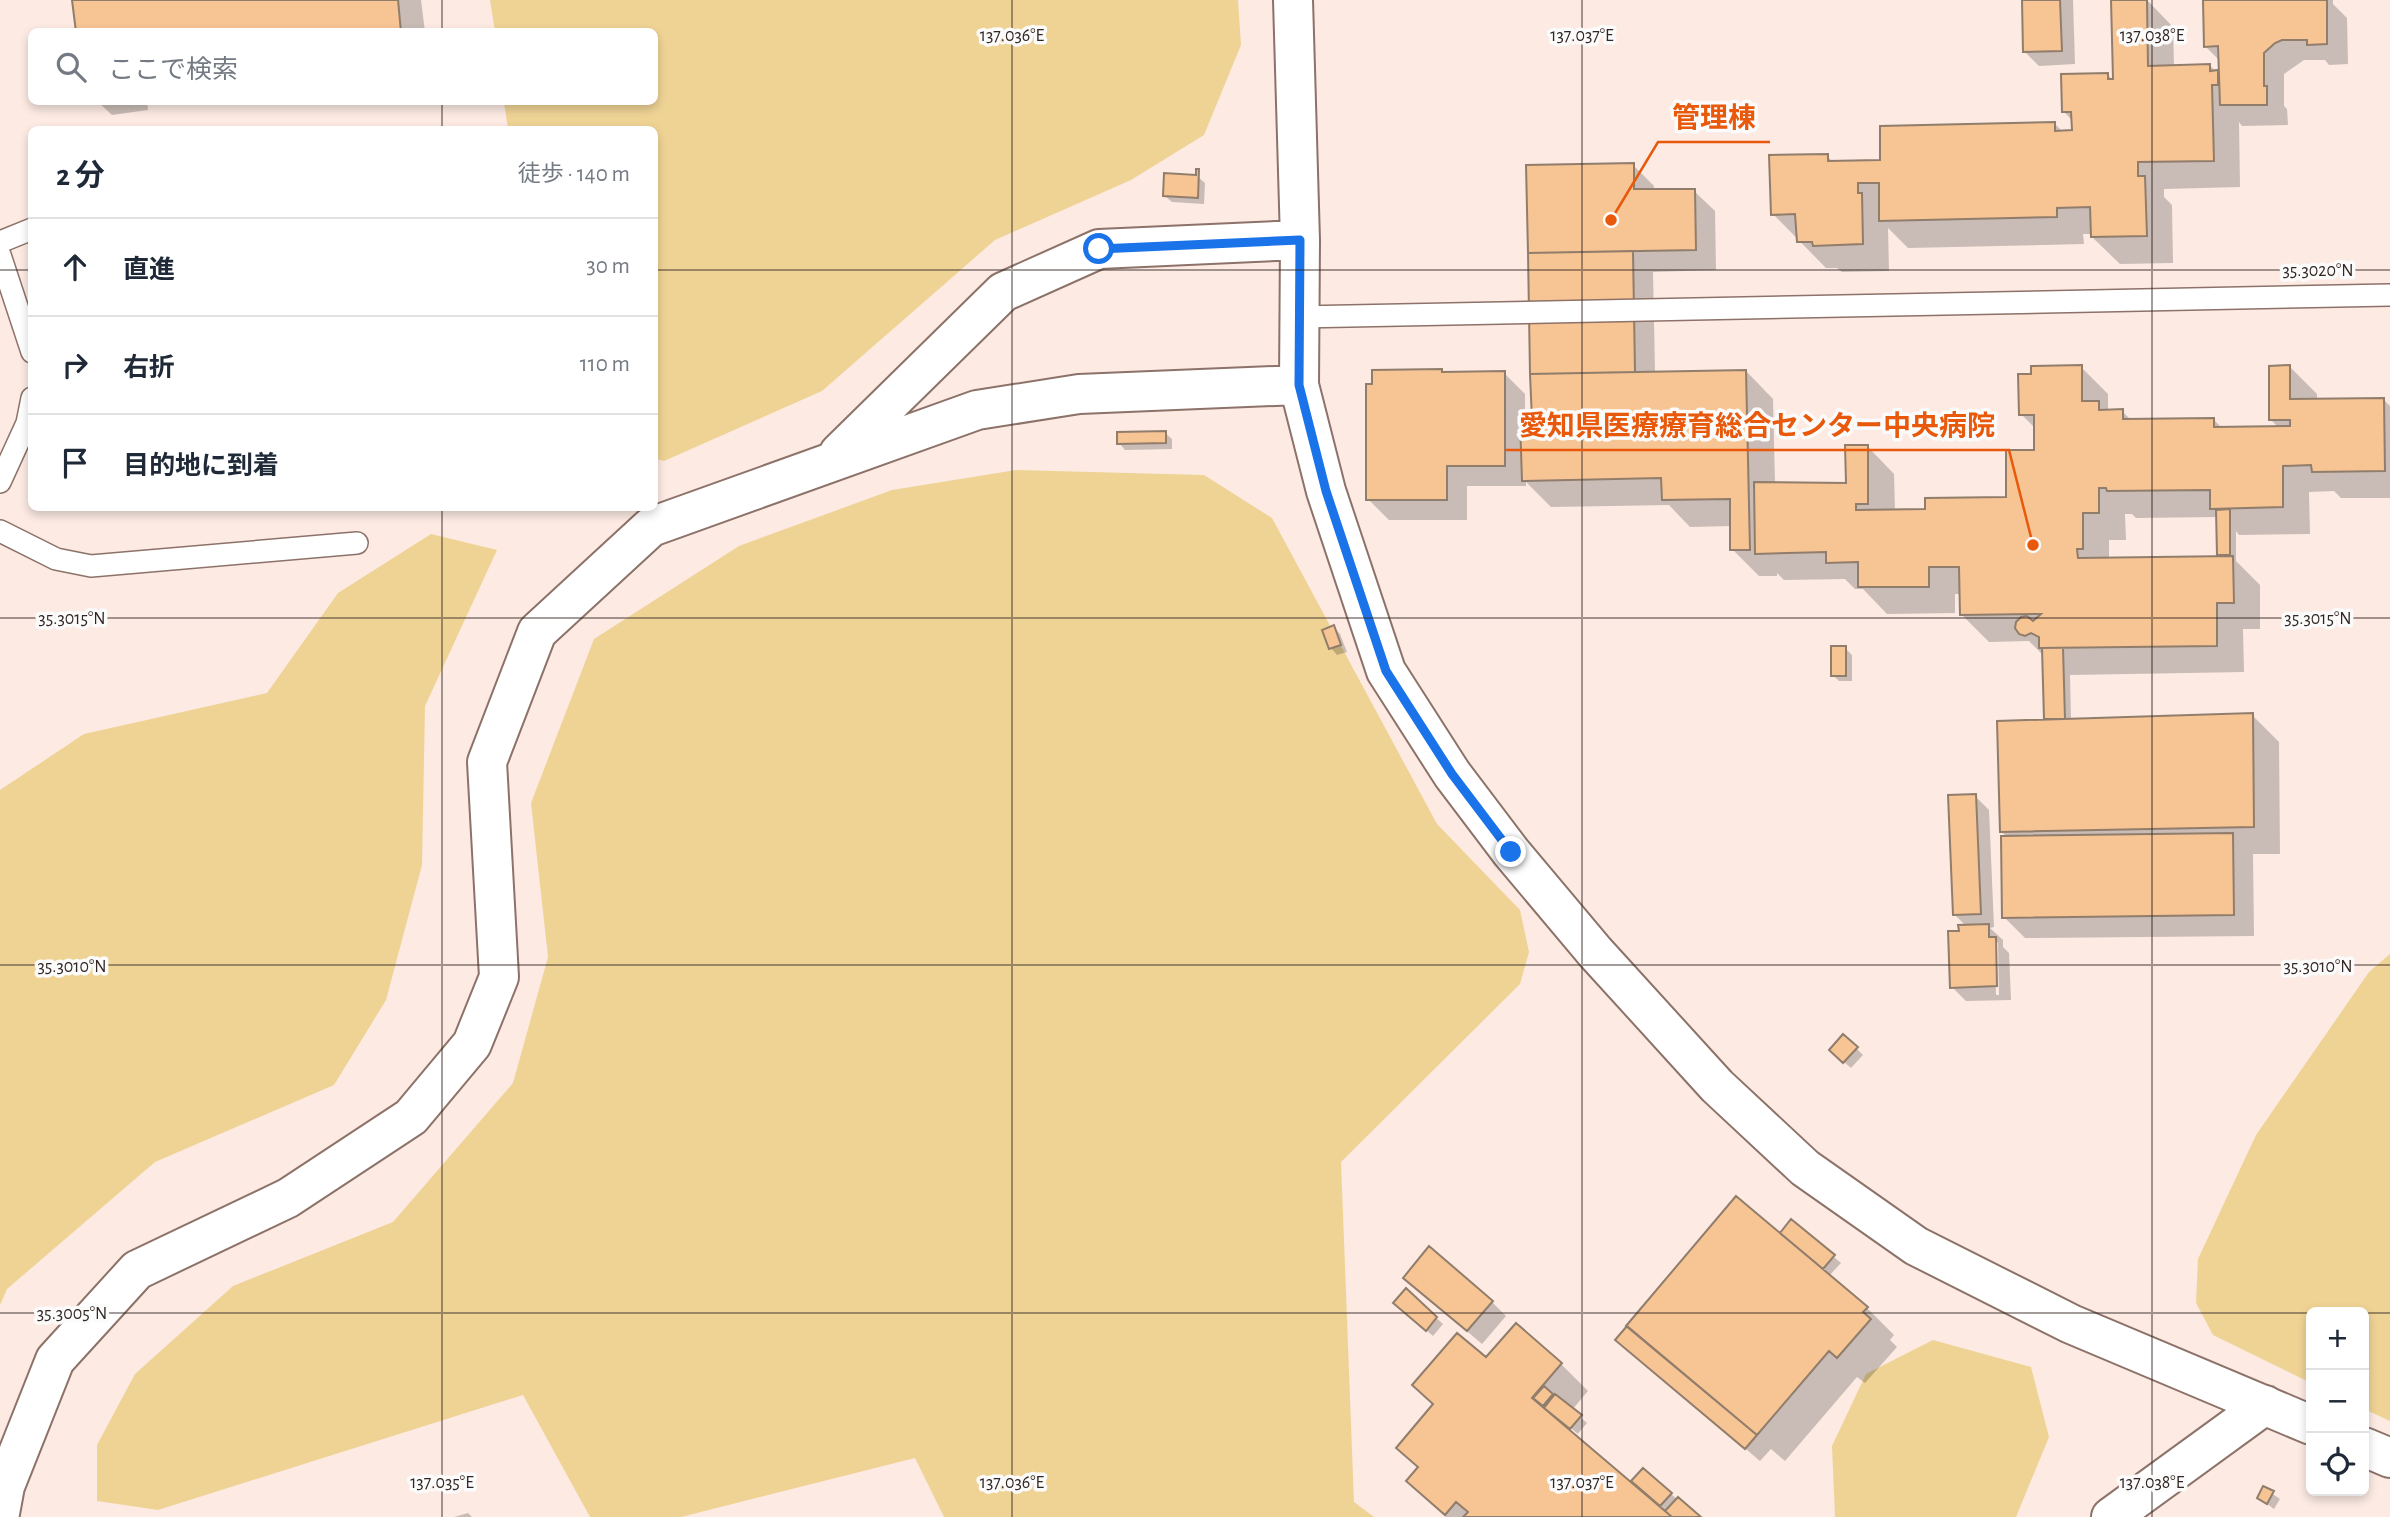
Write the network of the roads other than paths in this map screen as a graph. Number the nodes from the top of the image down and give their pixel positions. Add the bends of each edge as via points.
1 (1293, 0) edge
2 (28, 231) edge
3 (1300, 240) junction
4 (0, 242) edge
5 (0, 255) edge
6 (2390, 295) edge
7 (1299, 317) junction
8 (28, 340) edge
9 (1299, 385) junction
10 (28, 418) edge
11 (830, 462) junction
12 (0, 482) edge
13 (0, 531) edge
14 (357, 543) dead end
15 (2265, 1405) junction
16 (2306, 1423) edge
17 (2369, 1449) edge
18 (2390, 1458) edge
19 (0, 1513) edge
20 (2111, 1517) edge

1 - 3 street
2 - 4 lane
3 - 7 street
3 - 11 street via 1099,249 1003,292
5 - 8 lane
6 - 7 lane
7 - 9 street
9 - 11 street via 1079,394 977,410
9 - 15 street via 1326,491 1386,671 1452,774 1511,852 1717,1086 1805,1168 1916,1246 2071,1324
10 - 12 lane
11 - 19 street via 651,527 537,632 487,762 499,977 472,1044 411,1117 288,1198 137,1270 55,1360 5,1486
13 - 14 lane via 56,559 91,566
15 - 16 street
15 - 20 street
17 - 18 street

